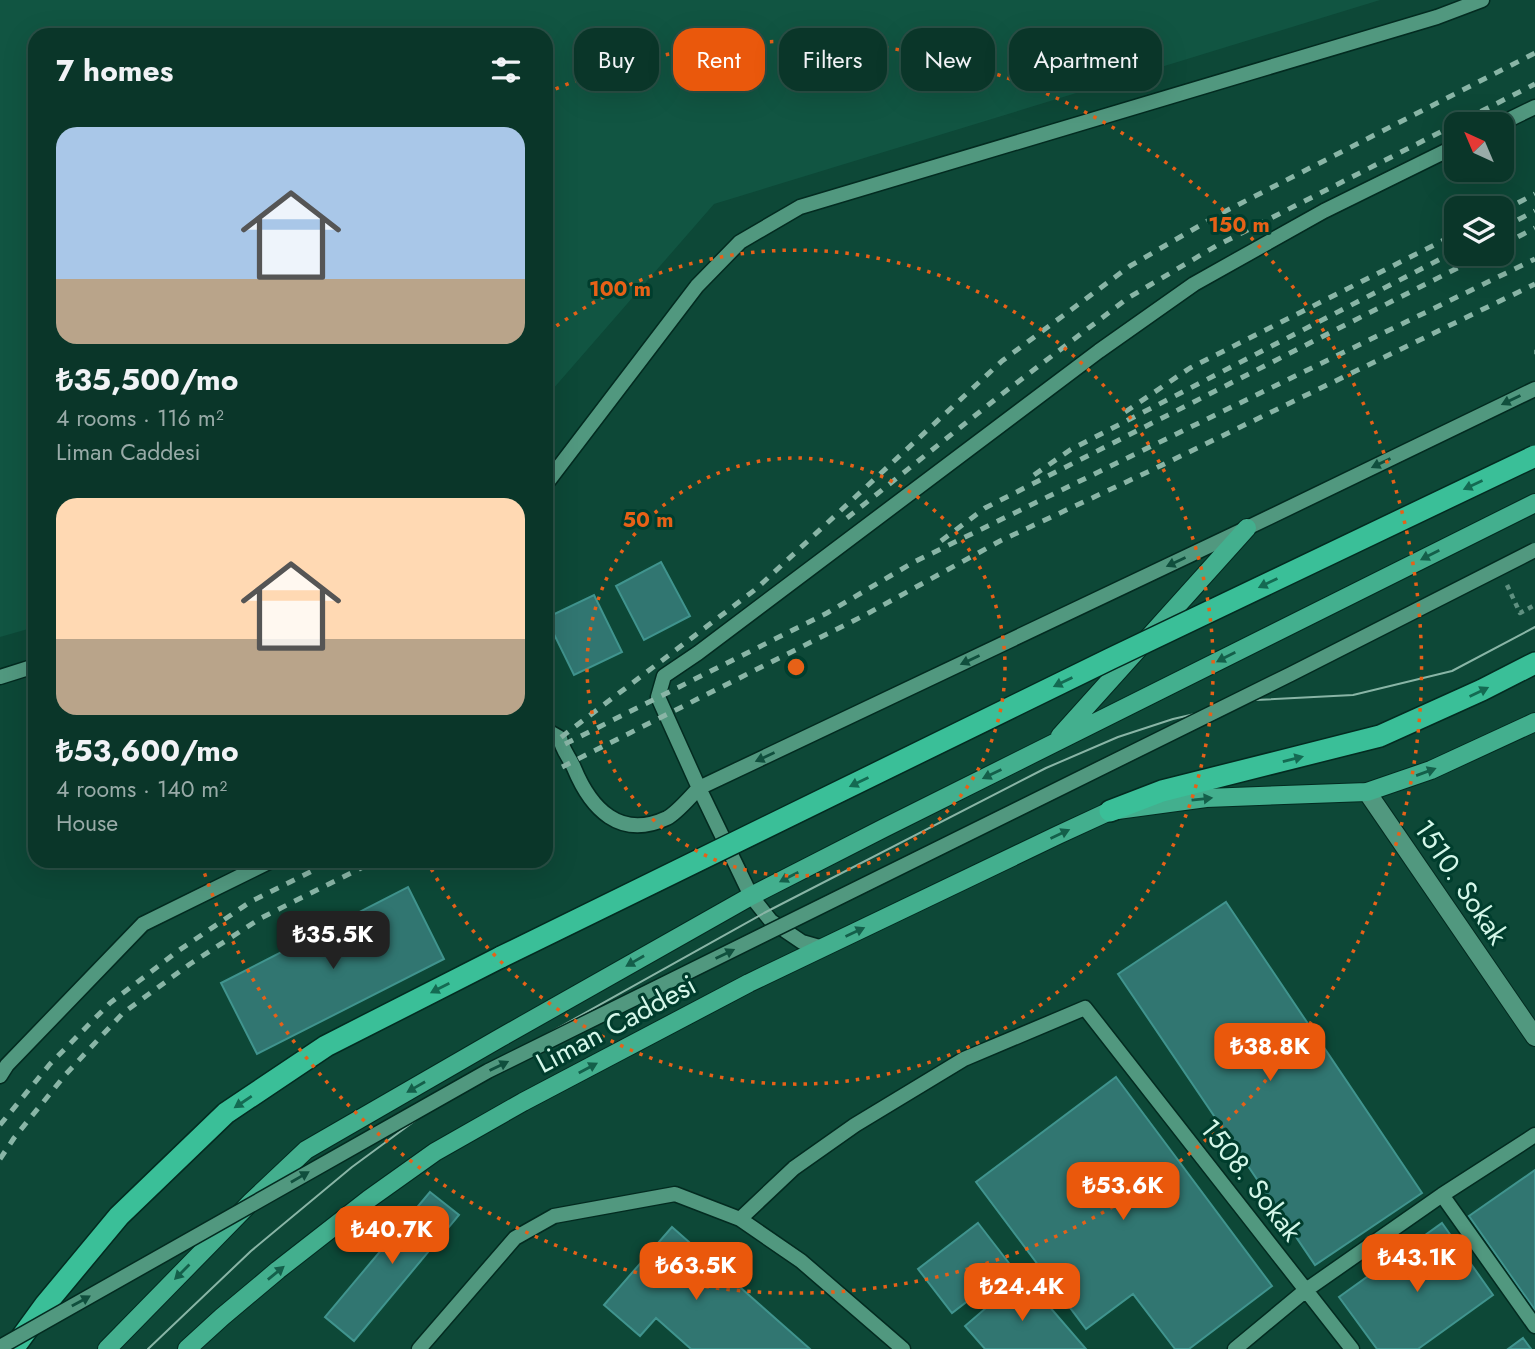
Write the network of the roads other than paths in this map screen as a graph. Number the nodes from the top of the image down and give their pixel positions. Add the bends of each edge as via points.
1 (1482, 0) edge
2 (1535, 107) edge
3 (1514, 117) edge
4 (1444, 152) edge
5 (1535, 389) edge
6 (1535, 456) edge
7 (553, 475) edge
8 (1535, 503) edge
9 (1247, 528) junction
10 (1535, 550) edge
11 (1535, 663) edge
12 (28, 668) edge
13 (0, 677) edge
14 (1535, 722) edge
15 (553, 734) edge
16 (1053, 744) junction
17 (699, 789) junction
18 (1367, 792) junction
19 (1110, 811) junction
20 (257, 868) edge
21 (751, 896) junction
22 (823, 948) junction
23 (1535, 1037) edge
24 (0, 1076) edge
25 (1535, 1135) edge
26 (1442, 1195) junction
27 (740, 1219) junction
28 (1306, 1290) junction
29 (1535, 1326) edge
30 (0, 1346) edge
31 (13, 1349) edge
32 (107, 1349) edge
33 (187, 1349) edge
34 (419, 1349) edge
35 (903, 1349) edge
36 (1235, 1349) edge
37 (1352, 1349) edge

1 - 7 lane via 800,208 740,242 697,286
2 - 3 lane
4 - 17 lane via 1324,211 1194,284 664,676 658,697
5 -> 9 lane
6 -> 31 highway, bridge via 1110,659 326,1046 226,1113 119,1216
8 -> 16 main road
9 - 16 main road
9 -> 17 lane
30 -> 10 lane, bridge via 488,1071
19 -> 11 highway via 1162,791 1380,736
12 - 13 lane
18 -> 14 main road, Liman Caddesi via 1431,771
15 - 17 lane via 560,738 581,786 596,806 629,826 668,817
16 -> 21 main road
17 - 21 lane
19 -> 18 main road, Liman Caddesi via 1206,798
18 - 23 street, 1510. Sokak
22 -> 19 main road, Liman Caddesi
20 - 24 lane via 143,924
21 - 22 lane via 771,921 802,942
21 -> 32 main road via 306,1150
33 -> 22 main road, Liman Caddesi via 278,1270 435,1152
25 - 26 lane
26 - 28 lane
26 - 29 lane
27 - 28 lane, 1508. Sokak via 794,1168 866,1118 964,1059 1085,1009
27 - 34 lane via 675,1194 554,1216 515,1238
27 - 35 lane via 801,1261
28 - 36 lane
28 - 37 lane, 1508. Sokak

